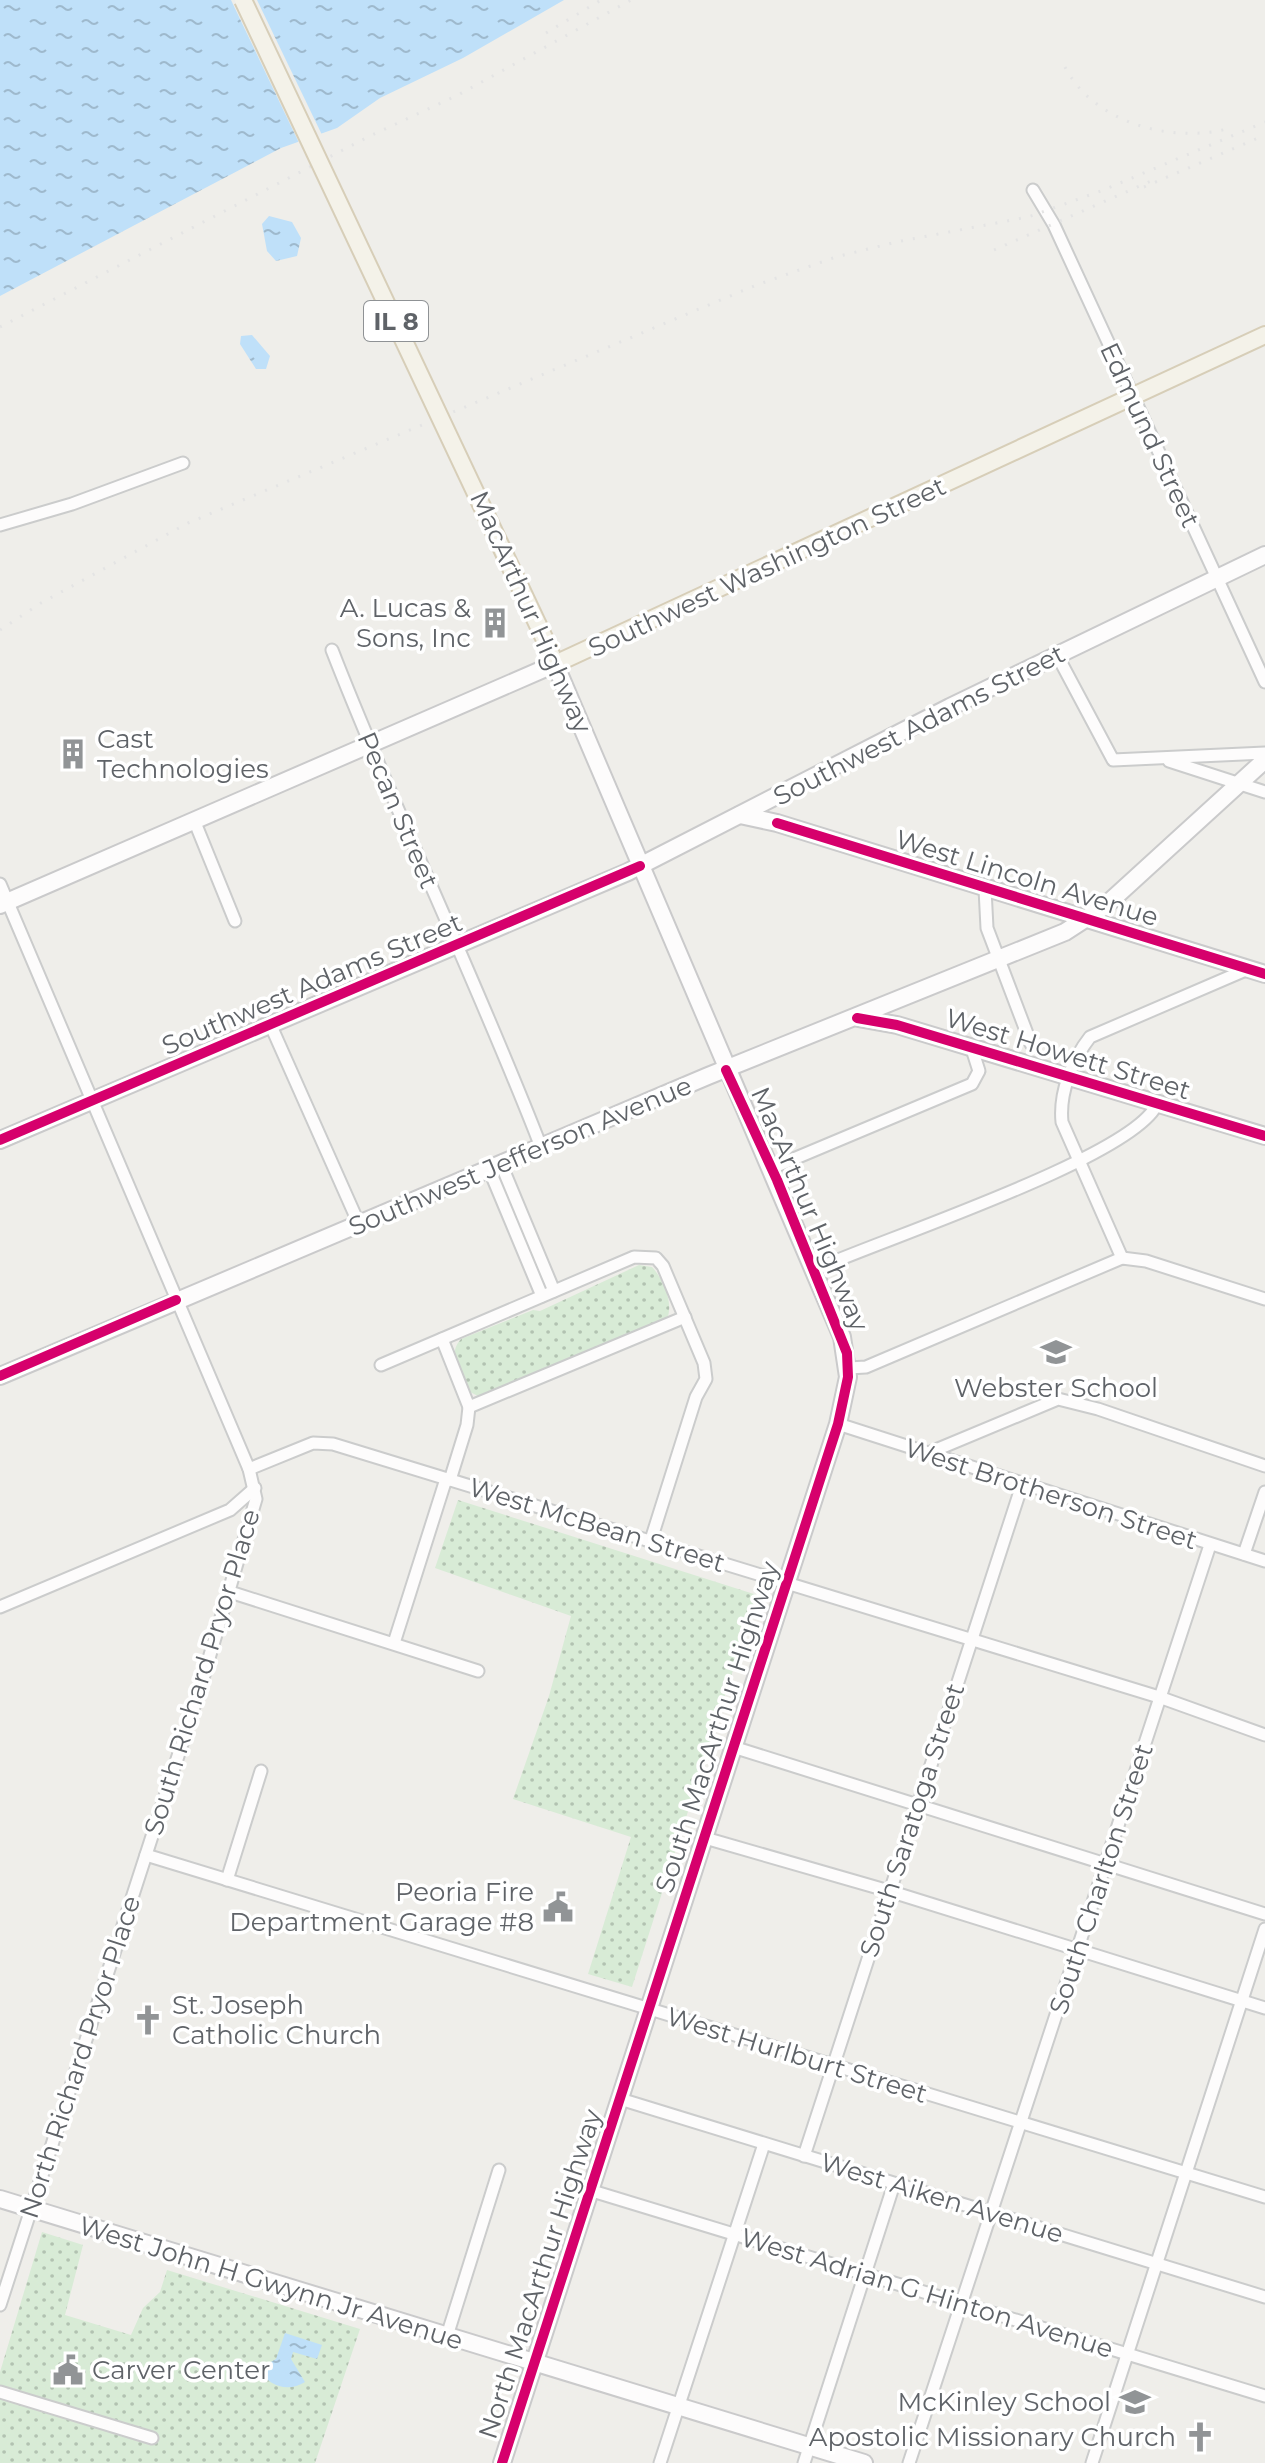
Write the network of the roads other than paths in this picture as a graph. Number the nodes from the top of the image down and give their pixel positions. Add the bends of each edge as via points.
1 (243, 0) edge
2 (1033, 190) dead end
3 (1265, 335) edge
4 (1132, 398) junction
5 (183, 463) dead end
6 (0, 525) edge
7 (1265, 555) edge
8 (1216, 578) junction
9 (332, 650) dead end
10 (1057, 655) junction
11 (555, 664) junction
12 (1265, 682) edge
13 (370, 747) junction
14 (1265, 753) edge
15 (1161, 758) junction
16 (1265, 760) edge
17 (1239, 785) junction
18 (1265, 792) edge
19 (740, 815) junction
20 (194, 820) junction
21 (640, 866) junction
22 (0, 884) edge
23 (985, 889) junction
24 (4, 903) edge
25 (235, 921) dead end
26 (1086, 921) junction
27 (457, 946) junction
28 (999, 960) junction
29 (1257, 972) edge
30 (857, 1018) junction
31 (271, 1026) junction
32 (1031, 1044) dead end
33 (972, 1049) junction
34 (726, 1070) junction
35 (1069, 1076) junction
36 (92, 1102) junction
37 (1156, 1106) junction
38 (1265, 1136) edge
39 (0, 1140) edge
40 (541, 1147) junction
41 (1081, 1161) junction
42 (495, 1166) junction
43 (772, 1168) junction
44 (359, 1224) junction
45 (1122, 1258) junction
46 (814, 1270) junction
47 (548, 1294) junction
48 (1265, 1299) edge
49 (176, 1300) junction
50 (685, 1317) junction
51 (442, 1339) junction
52 (381, 1365) dead end
53 (849, 1368) junction
54 (0, 1376) edge
55 (469, 1407) junction
56 (838, 1424) junction
57 (926, 1454) junction
58 (1265, 1466) edge
59 (249, 1469) junction
60 (448, 1480) junction
61 (1022, 1485) junction
62 (255, 1488) junction
63 (1265, 1492) edge
64 (650, 1543) junction
65 (1210, 1545) junction
66 (1244, 1554) junction
67 (1265, 1561) edge
68 (786, 1584) junction
69 (230, 1592) junction
70 (0, 1607) edge
71 (970, 1640) junction
72 (394, 1643) junction
73 (478, 1671) dead end
74 (1159, 1697) junction
75 (1265, 1735) edge
76 (733, 1747) junction
77 (261, 1771) dead end
78 (917, 1805) junction
79 (705, 1838) junction
80 (146, 1855) junction
81 (1106, 1864) junction
82 (227, 1880) junction
83 (889, 1891) junction
84 (1265, 1914) edge
85 (1265, 1929) edge
86 (1078, 1950) junction
87 (1241, 2001) junction
88 (1265, 2008) edge
89 (649, 2009) junction
90 (832, 2065) junction
91 (620, 2099) junction
92 (1021, 2123) junction
93 (764, 2144) junction
94 (804, 2156) junction
95 (499, 2170) dead end
96 (1185, 2173) junction
97 (894, 2184) junction
98 (589, 2190) junction
99 (1265, 2197) edge
100 (0, 2199) edge
101 (32, 2209) junction
102 (992, 2213) junction
103 (735, 2236) junction
104 (1155, 2263) junction
105 (865, 2275) junction
106 (1265, 2297) edge
107 (962, 2303) junction
108 (0, 2305) edge
109 (447, 2336) junction
110 (1127, 2353) junction
111 (533, 2364) junction
112 (0, 2392) edge
113 (1265, 2396) edge
114 (679, 2407) junction
115 (152, 2438) dead end
116 (807, 2455) edge
117 (502, 2463) edge
118 (660, 2463) edge
119 (864, 2463) edge
120 (909, 2463) edge
121 (1092, 2463) edge

1 - 11 main road, MacArthur Highway / IL 8, bridge
2 - 4 street, Edmund Street
3 - 4 main road, Southwest Washington Street
4 - 8 street, Edmund Street
4 - 11 main road, Southwest Washington Street
5 - 6 street
7 - 8 main road, Southwest Adams Street
8 - 10 main road, Southwest Adams Street
8 - 12 street, Edmund Street
9 - 13 street, Pecan Street
10 - 15 street via 1113,760
10 - 19 main road, Southwest Adams Street
11 - 13 main road, Southwest Washington Street
11 - 21 main road, MacArthur Highway / IL 8
13 - 20 main road, Southwest Washington Street
13 - 27 street, Pecan Street
14 - 15 street
15 - 17 street
16 - 17 main road, Southwest Jefferson Avenue
17 - 18 street
17 - 26 main road, Southwest Jefferson Avenue
19 - 21 main road, Southwest Adams Street
19 - 23 main road, West Lincoln Avenue
20 - 24 main road, Southwest Washington Street
20 - 25 street
21 - 27 main road, Southwest Adams Street
21 - 34 main road, MacArthur Highway / IL 8
22 - 24 street
23 - 26 main road, West Lincoln Avenue
23 - 28 street via 986,922
24 - 36 street
26 - 28 main road, Southwest Jefferson Avenue
26 - 29 main road, West Lincoln Avenue
27 - 31 main road, Southwest Adams Street
27 - 40 street, Pecan Street
28 - 30 main road, Southwest Jefferson Avenue
28 - 32 street
29 - 35 street via 1090,1037
30 - 33 main road, West Howett Street
30 - 34 main road, Southwest Jefferson Avenue
31 - 36 main road, Southwest Adams Street
31 - 44 street
33 - 35 main road, West Howett Street
33 - 43 street via 979,1071 972,1084
34 - 40 main road, Southwest Jefferson Avenue
34 - 43 main road, MacArthur Highway
35 - 37 main road, West Howett Street
35 - 41 street via 1060,1105 1062,1122
36 - 39 main road, Southwest Adams Street
36 - 49 street
37 - 38 main road, West Howett Street
37 - 41 street, West Howett Street via 1143,1123
40 - 42 main road, Southwest Jefferson Avenue
41 - 45 street
41 - 46 street, West Howett Street
42 - 44 main road, Southwest Jefferson Avenue
42 - 47 street
43 - 46 main road, MacArthur Highway
44 - 49 main road, Southwest Jefferson Avenue
45 - 48 street
45 - 53 street via 866,1367
46 - 53 main road, MacArthur Highway
47 - 50 street via 634,1257 656,1258
47 - 51 street
49 - 54 main road, Southwest Jefferson Avenue
49 - 59 street
50 - 55 street
50 - 64 street via 706,1379
51 - 52 street
51 - 55 street
53 - 56 main road, South MacArthur Highway
55 - 60 street
56 - 57 street, West Brotherson Street
56 - 68 main road, South MacArthur Highway
57 - 58 street via 1058,1399
57 - 61 street, West Brotherson Street
59 - 60 street, West McBean Street via 313,1443 333,1444
59 - 62 street
60 - 64 street, West McBean Street
60 - 72 street
61 - 65 street, West Brotherson Street
61 - 71 street, South Saratoga Street
62 - 69 street, South Richard Pryor Place via 256,1506
62 - 70 street via 230,1510
63 - 66 street
64 - 68 street, West McBean Street
65 - 66 street, West Brotherson Street
65 - 74 street, South Charlton Street
66 - 67 street, West Brotherson Street
68 - 71 street, West McBean Street
68 - 76 main road, South MacArthur Highway
69 - 72 street
69 - 80 street, South Richard Pryor Place
71 - 74 street, West McBean Street
71 - 78 street, South Saratoga Street
72 - 73 street
74 - 75 street, West McBean Street
74 - 81 street, South Charlton Street
76 - 78 street
76 - 79 main road, South MacArthur Highway
77 - 82 street
78 - 81 street
78 - 83 street, South Saratoga Street
79 - 83 street
79 - 89 main road, South MacArthur Highway
80 - 82 street, West Hurlburt Street
80 - 101 street, North Richard Pryor Place
81 - 84 street
81 - 86 street, South Charlton Street
82 - 89 street, West Hurlburt Street
83 - 86 street
83 - 90 street, South Saratoga Street
85 - 87 street
86 - 87 street
86 - 92 street, South Charlton Street
87 - 88 street
87 - 96 street
89 - 90 street, West Hurlburt Street
89 - 91 main road, South MacArthur Highway
90 - 92 street, West Hurlburt Street
90 - 94 street, South Saratoga Street
91 - 93 street, West Aiken Avenue
91 - 98 main road, North MacArthur Highway
92 - 96 street, West Hurlburt Street
92 - 102 street, South Charlton Street
93 - 94 street, West Aiken Avenue
93 - 103 street
94 - 97 street, West Aiken Avenue
95 - 109 street
96 - 99 street, West Hurlburt Street
96 - 104 street
97 - 102 street, West Aiken Avenue
97 - 105 street
98 - 103 street, West Adrian G Hinton Avenue
98 - 111 main road, North MacArthur Highway
100 - 101 main road, West John H Gwynn Jr Avenue
101 - 108 street, North Richard Pryor Place
101 - 109 main road, West John H Gwynn Jr Avenue
102 - 104 street, West Aiken Avenue
102 - 107 street, South Charlton Street
103 - 105 street, West Adrian G Hinton Avenue
103 - 114 street
104 - 106 street, West Aiken Avenue
104 - 110 street
105 - 107 street, West Adrian G Hinton Avenue
105 - 116 street
107 - 110 street, West Adrian G Hinton Avenue
107 - 120 street, South Charlton Street
109 - 111 main road, West John H Gwynn Jr Avenue
110 - 113 street, West Adrian G Hinton Avenue
110 - 121 street
111 - 114 main road, West John H Gwynn Jr Avenue
111 - 117 main road, North MacArthur Highway
112 - 115 street
114 - 116 main road, West John H Gwynn Jr Avenue
114 - 118 street
116 - 119 main road, West John H Gwynn Jr Avenue

